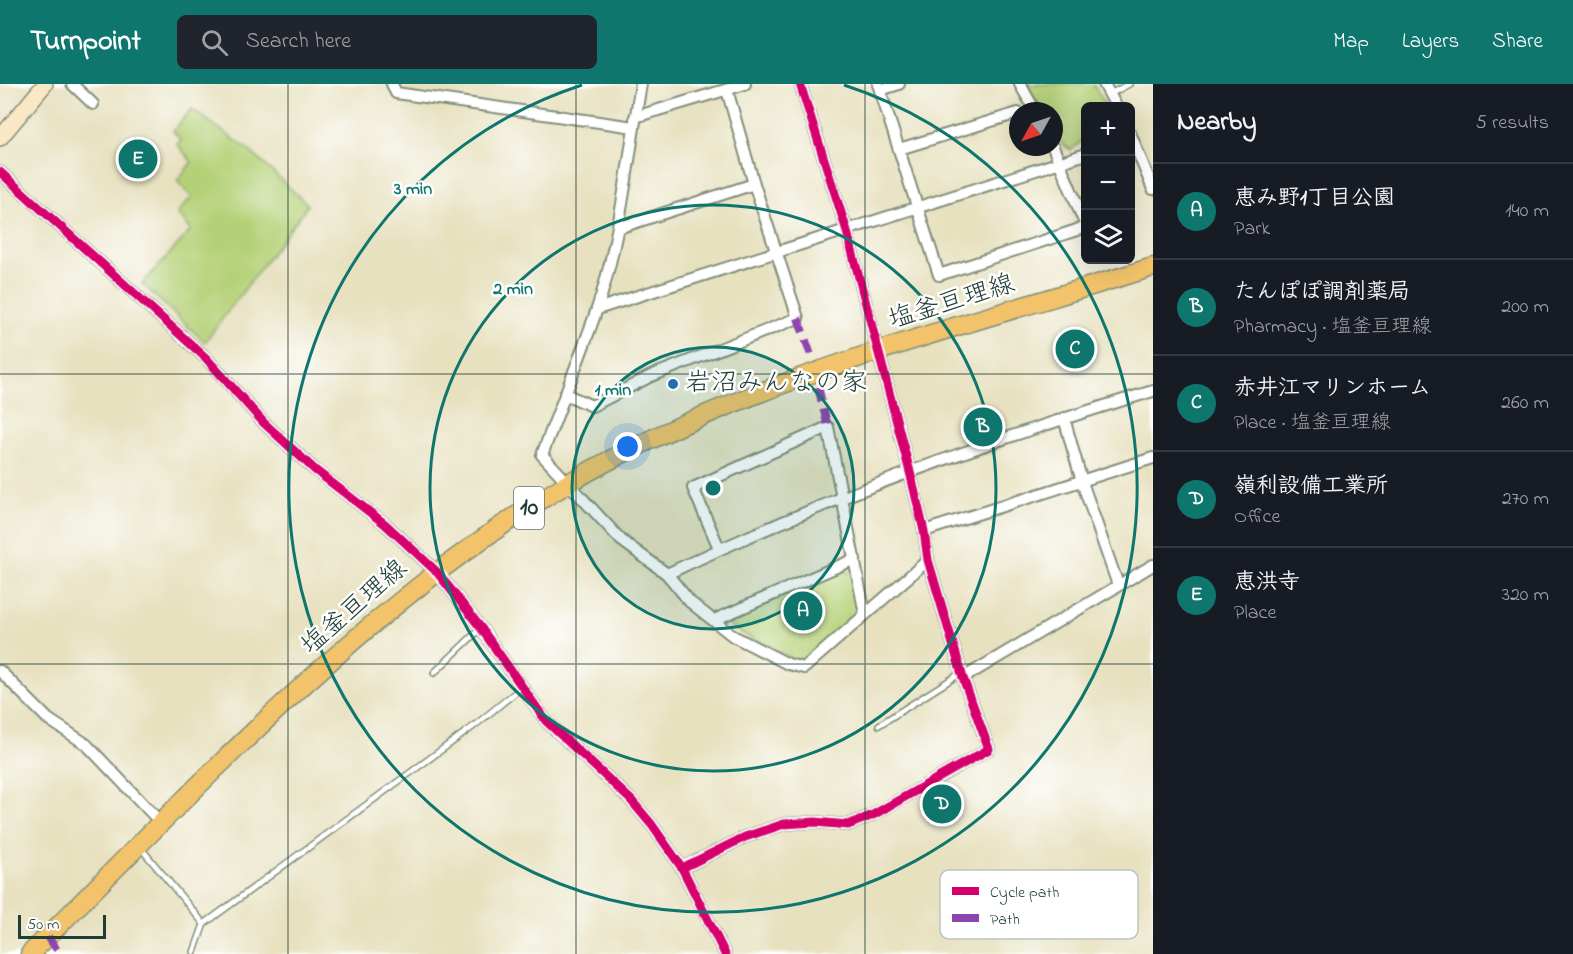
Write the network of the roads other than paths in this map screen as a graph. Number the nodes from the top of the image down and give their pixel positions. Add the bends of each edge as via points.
1 (45, 84) edge
2 (72, 84) edge
3 (392, 84) edge
4 (641, 84) edge
5 (745, 84) edge
6 (800, 84) edge
7 (899, 84) edge
8 (1020, 84) edge
9 (1104, 84) edge
10 (1129, 84) edge
11 (879, 87) edge
12 (727, 90) junction
13 (1110, 94) junction
14 (1027, 102) edge
15 (1114, 102) edge
16 (93, 104) dead end
17 (1009, 116) edge
18 (635, 122) junction
19 (0, 138) edge
20 (1135, 146) edge
21 (899, 149) junction
22 (1058, 156) edge
23 (1081, 156) edge
24 (1061, 163) junction
25 (0, 172) edge
26 (754, 184) junction
27 (1153, 189) edge
28 (916, 210) junction
29 (1081, 213) edge
30 (618, 228) junction
31 (846, 228) junction
32 (1081, 228) edge
33 (776, 252) junction
34 (1153, 267) edge
35 (597, 309) junction
36 (879, 353) junction
37 (1153, 391) edge
38 (565, 394) junction
39 (1064, 418) junction
40 (1153, 458) edge
41 (910, 472) junction
42 (1082, 482) junction
43 (567, 484) junction
44 (844, 496) junction
45 (924, 531) junction
46 (719, 548) junction
47 (855, 559) junction
48 (928, 560) junction
49 (1153, 565) edge
50 (437, 572) junction
51 (667, 574) junction
52 (1118, 585) junction
53 (865, 614) junction
54 (714, 620) junction
55 (481, 627) junction
56 (0, 671) edge
57 (434, 673) dead end
58 (962, 675) junction
59 (522, 687) junction
60 (879, 725) dead end
61 (162, 824) junction
62 (140, 846) junction
63 (682, 868) junction
64 (204, 924) junction
65 (194, 952) dead end
66 (30, 954) edge
67 (725, 954) edge

1 - 19 street
2 - 16 street
3 - 18 street via 396,93
4 - 18 street
5 - 12 street
6 - 31 street
7 - 11 street
8 - 14 street
9 - 13 street
10 - 13 lane
11 - 21 street
12 - 18 street
12 - 26 street
13 - 15 street
17 - 21 street
18 - 30 street
20 - 27 street
21 - 28 street
22 - 24 street
23 - 24 street
24 - 28 street
24 - 29 street
25 - 50 street via 206,358 264,423 315,470 385,524
26 - 30 street
26 - 33 street
28 - 31 street
28 - 32 street via 939,275
30 - 35 street
31 - 33 street
31 - 36 street
33 - 35 street
33 - 38 street via 798,318 651,376 592,405
34 - 36 main road, 塩釜亘理線 / 10
35 - 38 street
36 - 41 street
36 - 43 main road, 塩釜亘理線 / 10 via 725,407 640,445
37 - 39 street
38 - 43 street via 542,455
39 - 41 street
39 - 42 street
40 - 42 street
41 - 44 street
41 - 45 street
42 - 45 street
42 - 52 street
43 - 50 main road, 塩釜亘理線 / 10
43 - 51 street via 621,540
44 - 46 street
44 - 46 street via 828,427 693,488
44 - 47 street
45 - 48 street
46 - 51 street
47 - 53 street
47 - 54 street
48 - 53 street
48 - 58 street
49 - 52 street
50 - 55 street
50 - 61 main road, 塩釜亘理線 / 10 via 292,697
51 - 54 street via 690,602
52 - 58 street
53 - 54 street via 804,668 733,636
55 - 57 lane
55 - 59 street
56 - 61 street via 48,719 86,744
58 - 60 lane
58 - 63 street via 989,750 848,825 784,824 745,837
59 - 63 street via 546,721 631,800
59 - 64 lane
61 - 62 main road, 塩釜亘理線 / 10
62 - 64 lane
62 - 66 main road, 塩釜亘理線 / 10
63 - 67 street
64 - 65 lane

